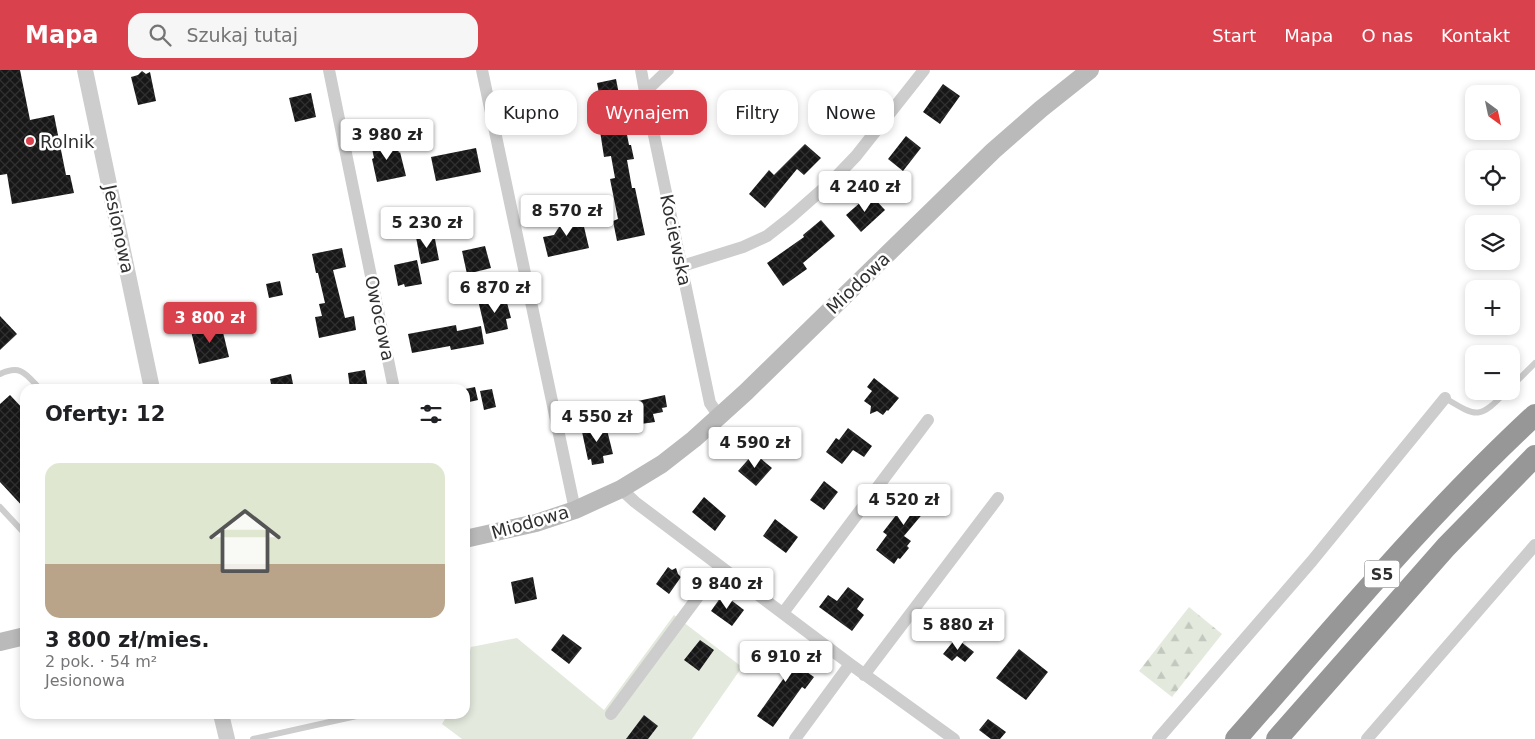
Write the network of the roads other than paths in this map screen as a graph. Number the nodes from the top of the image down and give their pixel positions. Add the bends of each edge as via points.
1 (85, 70) edge
2 (329, 70) edge
3 (482, 70) edge
4 (641, 70) edge
5 (668, 70) edge
6 (924, 70) edge
7 (1090, 70) edge
8 (645, 90) edge
9 (647, 90) edge
10 (654, 135) edge
11 (682, 266) junction
12 (1535, 363) edge
13 (0, 374) edge
14 (1520, 378) edge
15 (35, 384) edge
16 (151, 384) edge
17 (393, 384) edge
18 (1445, 398) joint
19 (1498, 400) edge
20 (720, 416) junction
21 (1535, 416) edge
22 (928, 420) dead end
23 (1535, 456) edge
24 (621, 489) junction
25 (998, 498) dead end
26 (0, 507) edge
27 (575, 510) junction
28 (20, 529) edge
29 (470, 538) edge
30 (1535, 545) edge
31 (720, 567) junction
32 (783, 613) junction
33 (20, 637) edge
34 (0, 642) edge
35 (850, 664) junction
36 (864, 675) junction
37 (611, 714) dead end
38 (223, 719) edge
39 (342, 719) edge
40 (946, 737) edge
41 (227, 739) edge
42 (254, 739) edge
43 (795, 739) edge
44 (1158, 739) edge
45 (1236, 739) edge
46 (1277, 739) edge
47 (1367, 739) edge

1 - 16 street, Jesionowa
2 - 17 street, Owocowa
3 - 27 street
4 - 8 street, Kociewska
5 - 9 street
6 - 11 street via 856,156 790,218 766,236 743,247
7 - 20 main road, Miodowa via 993,151
10 - 11 street, Kociewska
11 - 20 street, Kociewska via 710,403
12 - 14 lane
13 - 15 lane via 11,369 23,371
18 - 19 lane via 1479,414
18 - 44 street via 1312,561
20 - 24 main road, Miodowa via 662,464
21 - 45 highway, S5 via 1451,498
22 - 32 street
23 - 46 highway, S5 via 1446,547
24 - 27 main road, Miodowa
24 - 31 street
25 - 36 street
26 - 28 lane
27 - 29 main road, Miodowa via 536,523
30 - 47 street
31 - 32 street
31 - 37 street
32 - 35 street
33 - 34 main road
35 - 36 street
35 - 43 street
36 - 40 street
38 - 41 street
39 - 42 lane

